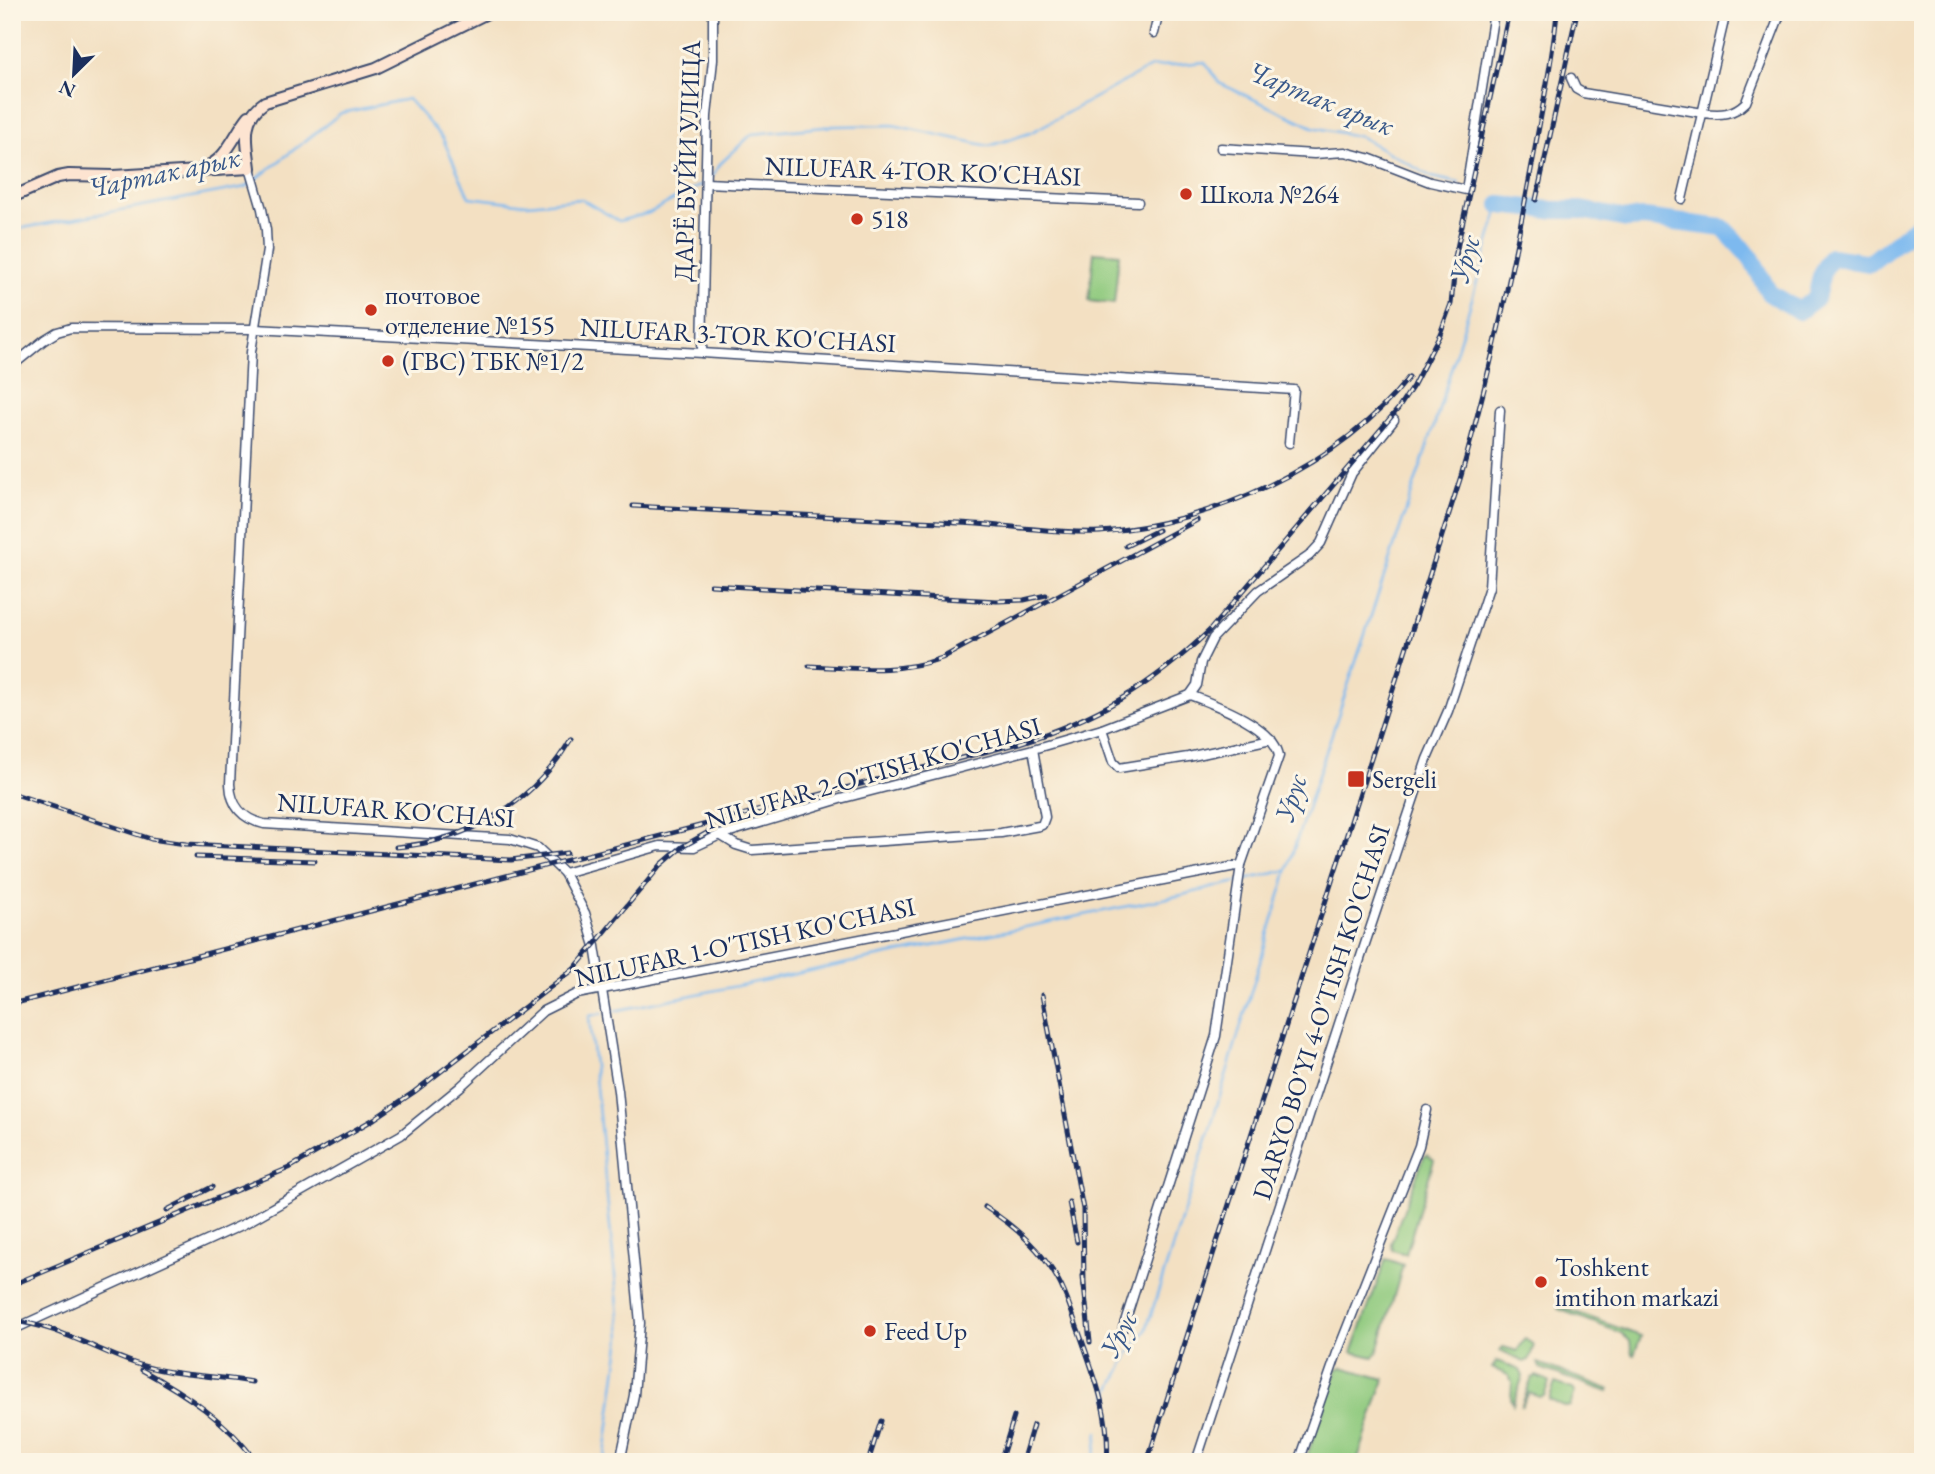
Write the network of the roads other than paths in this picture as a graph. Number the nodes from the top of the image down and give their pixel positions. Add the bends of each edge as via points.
1 (489, 12) edge
2 (713, 12) edge
3 (1159, 12) edge
4 (1494, 12) edge
5 (1726, 12) edge
6 (1781, 12) edge
7 (1154, 33) dead end
8 (1571, 78) dead end
9 (252, 112) junction
10 (1703, 113) junction
11 (1221, 148) dead end
12 (250, 168) junction
13 (187, 173) junction
14 (706, 183) junction
15 (12, 197) edge
16 (1682, 199) dead end
17 (1138, 202) dead end
18 (255, 328) junction
19 (702, 353) junction
20 (12, 366) edge
21 (1500, 410) dead end
22 (1394, 420) dead end
23 (1289, 443) dead end
24 (1190, 695) junction
25 (1102, 729) junction
26 (1271, 739) junction
27 (1032, 749) junction
28 (720, 835) junction
29 (1241, 865) junction
30 (564, 873) junction
31 (602, 989) junction
32 (1427, 1110) dead end
33 (1123, 1328) dead end
34 (12, 1330) edge
35 (620, 1462) edge
36 (1196, 1462) edge
37 (1299, 1462) edge

1 - 9 street via 376,68 265,102
2 - 14 street, ДАРЁ БУЙИ УЛИЦА
3 - 7 street
4 - 11 street via 1466,190 1345,152
5 - 10 street
6 - 10 street via 1746,102 1737,112
8 - 10 street via 1583,93
9 - 12 street, NILUFAR KO'CHASI via 247,131
9 - 13 street via 220,159
10 - 16 street
12 - 13 street
12 - 18 street, NILUFAR KO'CHASI via 267,250
13 - 15 street via 58,177
14 - 17 street, NILUFAR 4-TOR KO'CHASI
14 - 19 street, ДАРЁ БУЙИ УЛИЦА
18 - 19 street, NILUFAR 3-TOR KO'CHASI
18 - 20 street, NILUFAR 3-TOR KO'CHASI via 72,328 44,340
18 - 30 street, NILUFAR KO'CHASI via 230,771 234,804 247,818 264,824 510,839 538,848
19 - 23 street, NILUFAR 3-TOR KO'CHASI via 1294,390
21 - 36 street, DARYO BO'YI 4-O'TISH KO'CHASI via 1489,587 1364,947
22 - 24 street via 1352,473 1321,542 1258,591 1213,638
24 - 25 street, NILUFAR 2-O'TISH KO'CHASI
24 - 26 street via 1230,711
25 - 26 street via 1119,768
25 - 27 street, NILUFAR 2-O'TISH KO'CHASI
26 - 29 street via 1277,747 1277,764
27 - 28 street, NILUFAR 2-O'TISH KO'CHASI
27 - 28 street via 1045,817 1039,827 752,850
28 - 30 street, NILUFAR 2-O'TISH KO'CHASI via 694,847 660,846
29 - 31 street, NILUFAR 1-O'TISH KO'CHASI
29 - 33 street via 1216,1036
30 - 31 street, NILUFAR KO'CHASI via 590,926
31 - 34 street, NILUFAR 1-O'TISH KO'CHASI via 577,994 543,1011 401,1135 244,1224
31 - 35 street, NILUFAR KO'CHASI via 618,1091 640,1323 634,1395
32 - 37 street via 1419,1146

